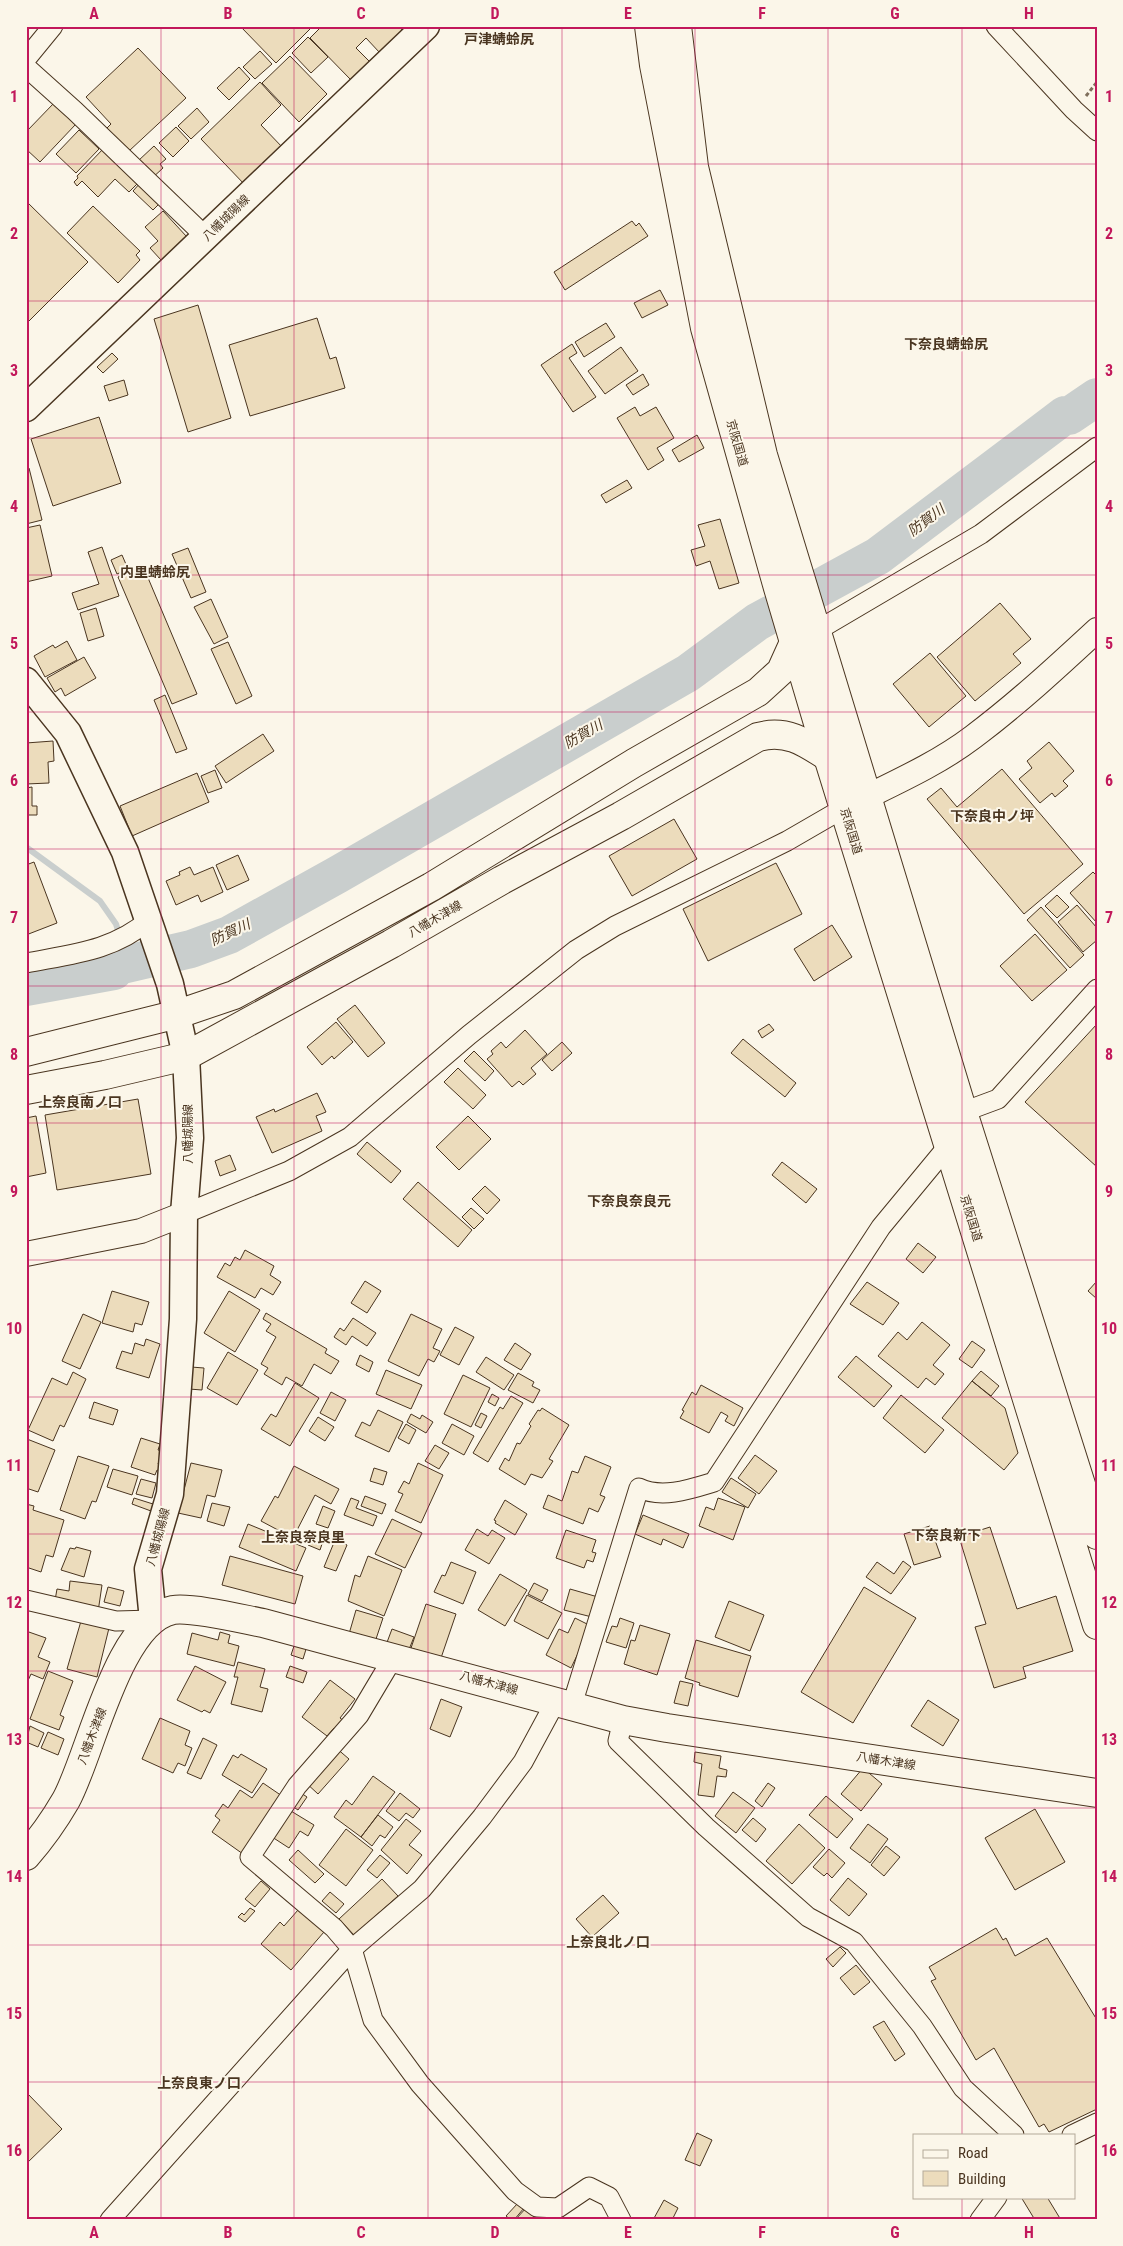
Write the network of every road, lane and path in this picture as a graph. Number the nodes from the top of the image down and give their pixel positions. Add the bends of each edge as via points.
1 (53, 26) edge
2 (426, 26) edge
3 (649, 26) edge
4 (677, 26) edge
5 (996, 26) edge
6 (26, 59) edge
7 (26, 67) edge
8 (1097, 131) edge
9 (206, 238) junction
10 (26, 408) edge
11 (1097, 447) edge
12 (788, 582) junction
13 (1097, 630) edge
14 (805, 632) junction
15 (26, 681) edge
16 (828, 757) junction
17 (856, 802) junction
18 (149, 920) junction
19 (26, 963) edge
20 (1097, 989) edge
21 (178, 1014) junction
22 (26, 1052) edge
23 (186, 1056) junction
24 (26, 1090) edge
25 (963, 1112) junction
26 (948, 1146) junction
27 (184, 1214) junction
28 (26, 1254) edge
29 (1097, 1535) edge
30 (26, 1600) edge
31 (152, 1620) junction
32 (1097, 1626) edge
33 (393, 1658) junction
34 (564, 1703) junction
35 (623, 1720) junction
36 (1097, 1793) edge
37 (26, 1856) edge
38 (352, 1949) junction
39 (1097, 2123) edge
40 (1013, 2134) edge
41 (1074, 2134) edge
42 (996, 2198) edge
43 (110, 2220) edge
44 (621, 2220) edge
45 (980, 2220) edge

1 - 6 street
2 - 9 main road, 八幡城陽線
3 - 12 main road, 京阪国道 via 705,328
4 - 12 main road, 京阪国道 via 694,167 763,455
5 - 8 street
7 - 9 street
9 - 10 main road, 八幡城陽線
11 - 14 street via 981,534
12 - 14 main road, 京阪国道
13 - 17 street via 972,738 930,765
14 - 16 main road, 京阪国道
14 - 17 main road, 京阪国道
14 - 21 main road via 781,671 758,692 431,887 234,995
15 - 18 main road, 八幡城陽線 via 68,733 125,852
16 - 17 main road, 京阪国道
16 - 23 main road, 八幡木津線 via 793,736 770,734 758,737
17 - 25 main road, 京阪国道
17 - 26 main road, 京阪国道
17 - 27 street via 787,841 615,926 576,950 469,1035 350,1137 289,1171
18 - 19 street via 132,935 97,950
18 - 21 main road, 八幡城陽線
20 - 25 street via 998,1099
21 - 22 main road
21 - 23 main road, 八幡城陽線
23 - 24 main road, 八幡木津線
23 - 27 main road, 八幡城陽線 via 190,1138
25 - 29 main road, 京阪国道
26 - 32 main road, 京阪国道
26 - 34 street via 881,1227 714,1482 684,1492 647,1492 639,1488
27 - 28 street via 141,1231
27 - 31 main road, 八幡城陽線 via 184,1319 170,1494 148,1570
30 - 31 street via 116,1621
31 - 33 main road, 八幡木津線 via 173,1610 206,1613 263,1623
31 - 37 main road, 八幡木津線 via 119,1664 66,1800
33 - 34 main road, 八幡木津線
33 - 38 street via 359,1715 298,1786 250,1857 334,1928
34 - 35 main road, 八幡木津線
34 - 38 street via 482,1817 422,1890
35 - 36 main road, 八幡木津線
35 - 40 street via 618,1741 706,1827 808,1917 854,1942 922,2026 963,2088
38 - 43 street
38 - 44 street via 372,2020 420,2084 514,2191 537,2207 558,2208 589,2187 609,2197
39 - 41 street
42 - 45 street

